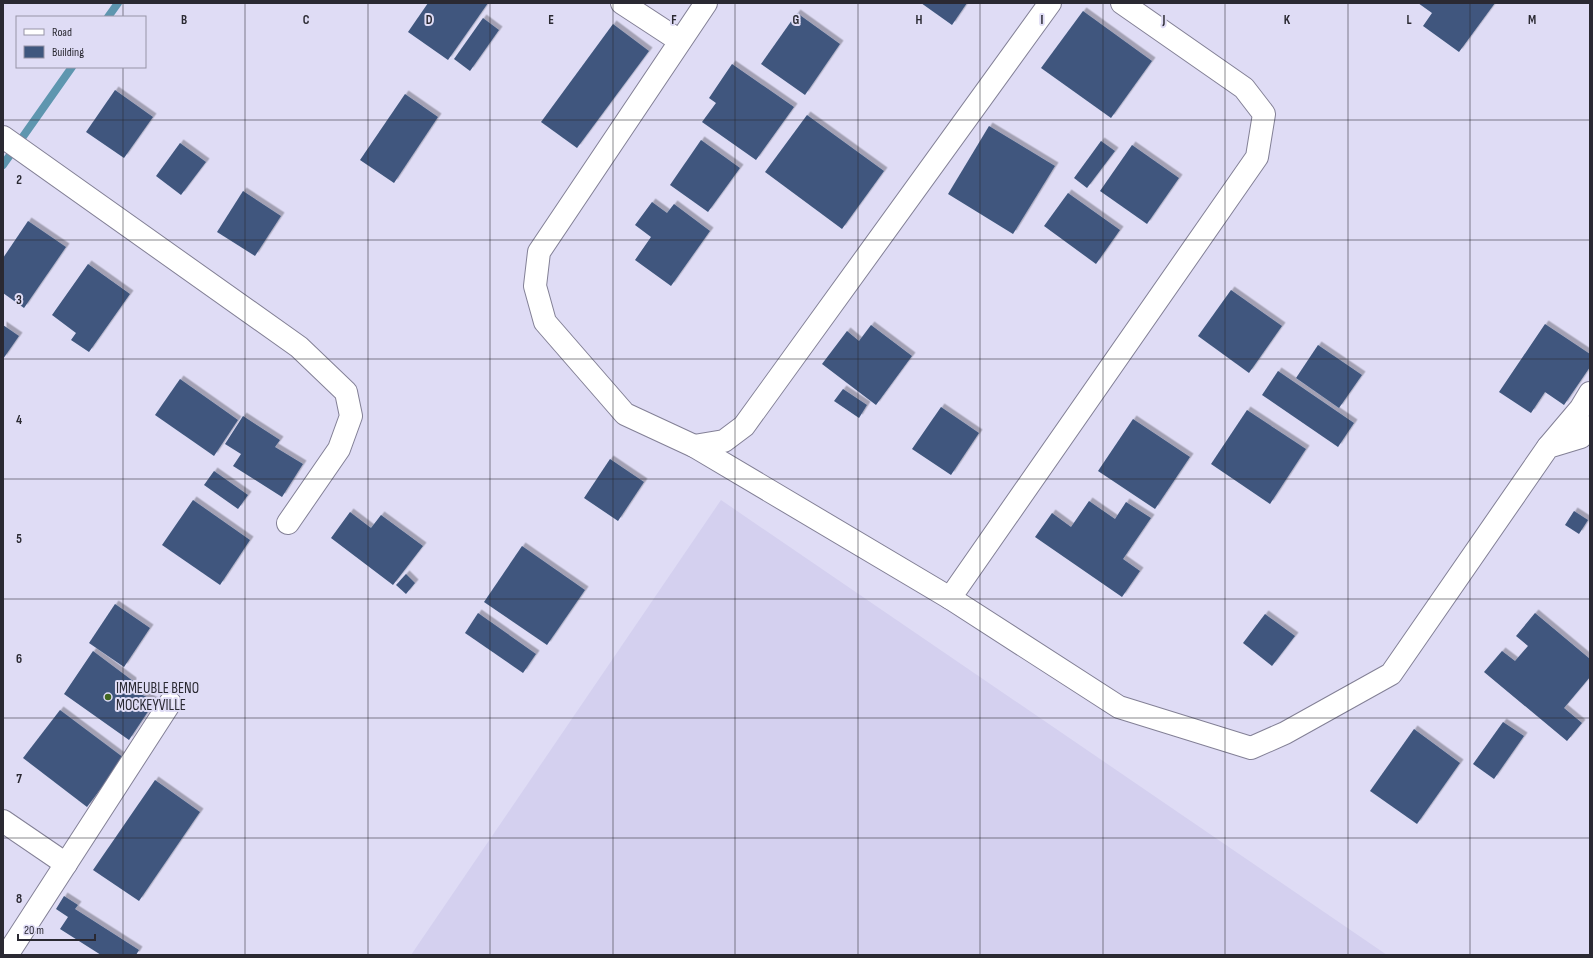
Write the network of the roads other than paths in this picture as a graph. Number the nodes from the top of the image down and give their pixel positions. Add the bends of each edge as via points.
1 (622, 3) edge
2 (706, 3) edge
3 (1050, 3) edge
4 (1122, 3) edge
5 (680, 41) junction
6 (3, 137) edge
7 (1590, 393) edge
8 (1590, 427) edge
9 (694, 446) junction
10 (1548, 447) junction
11 (288, 523) dead end
12 (950, 598) junction
13 (170, 703) dead end
14 (3, 821) edge
15 (66, 864) junction
16 (7, 955) edge

1 - 5 street
2 - 5 street
3 - 9 street via 744,426 724,441
4 - 12 street via 1244,88 1264,114 1257,157
5 - 9 street via 539,252 535,286 545,322 625,414
6 - 11 street via 300,347 346,392 351,416 339,449
7 - 10 street via 1581,408
8 - 10 street via 1581,437
9 - 12 street
10 - 12 street via 1391,674 1285,733 1251,748 1119,707
13 - 15 street
14 - 15 street
15 - 16 street

